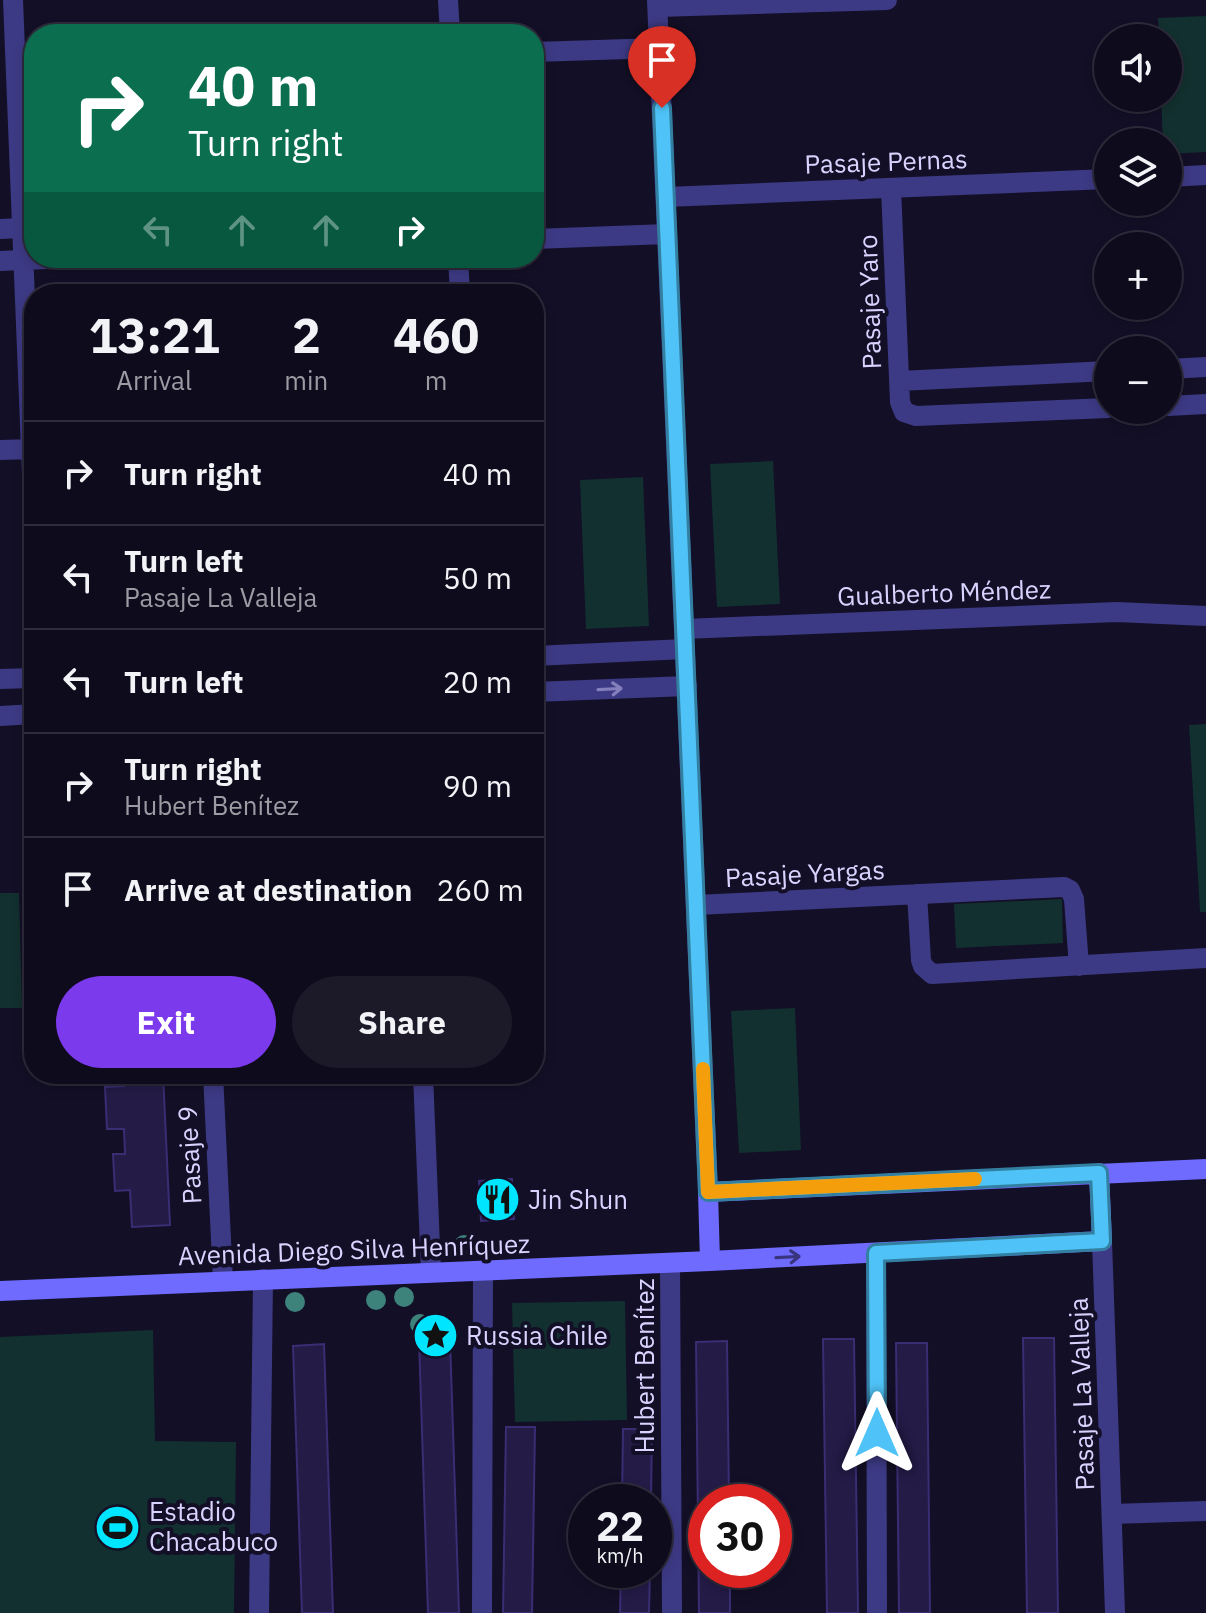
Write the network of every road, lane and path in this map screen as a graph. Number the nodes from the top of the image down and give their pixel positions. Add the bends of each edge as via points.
1 (13, 0) edge
2 (448, 0) edge
3 (887, 0) edge
4 (657, 4) edge
5 (449, 24) edge
6 (7, 34) edge
7 (659, 48) junction
8 (544, 52) edge
9 (24, 67) edge
10 (24, 122) edge
11 (1206, 175) edge
12 (1182, 176) edge
13 (1094, 180) edge
14 (891, 188) junction
15 (666, 197) junction
16 (22, 228) junction
17 (0, 229) edge
18 (667, 234) junction
19 (544, 239) edge
20 (23, 260) junction
21 (0, 261) edge
22 (24, 284) edge
23 (1206, 367) edge
24 (1182, 368) edge
25 (1094, 372) edge
26 (899, 381) junction
27 (1206, 404) edge
28 (1182, 405) edge
29 (1094, 409) edge
30 (24, 449) edge
31 (0, 450) edge
32 (1206, 616) edge
33 (684, 639) junction
34 (544, 655) edge
35 (24, 678) edge
36 (0, 679) edge
37 (687, 686) junction
38 (544, 692) edge
39 (24, 715) edge
40 (0, 716) edge
41 (917, 894) junction
42 (696, 905) junction
43 (1206, 958) edge
44 (1079, 966) junction
45 (213, 1084) edge
46 (423, 1084) edge
47 (1206, 1169) edge
48 (1099, 1173) junction
49 (708, 1192) junction
50 (1102, 1241) junction
51 (876, 1253) junction
52 (710, 1261) junction
53 (670, 1263) junction
54 (483, 1271) junction
55 (431, 1272) junction
56 (263, 1279) junction
57 (223, 1281) junction
58 (0, 1291) edge
59 (1206, 1511) edge
60 (1112, 1514) junction
61 (259, 1613) edge
62 (482, 1613) edge
63 (672, 1613) edge
64 (877, 1613) edge
65 (1115, 1613) edge

1 - 6 street
2 - 5 street
3 - 4 street
4 - 7 street
6 - 9 street
7 - 8 street
7 - 15 street
10 - 16 street
11 - 12 street
13 - 14 street, Pasaje Pernas
14 - 15 street, Pasaje Pernas
14 - 26 street, Pasaje Yaro
15 - 18 street
16 - 17 street
16 - 20 street
18 - 19 street
18 - 33 street
20 - 21 street
20 - 22 street
23 - 24 street
25 - 26 street
26 - 29 street, Pasaje Yaro via 904,412 916,416
27 - 28 street
30 - 31 street
32 - 33 street, Gualberto Méndez via 1117,612
33 - 34 street, Gualberto Méndez
33 - 37 street
35 - 36 street
38 -> 37 street
37 - 42 street
39 - 40 street
41 - 42 street, Pasaje Yargas
41 - 44 street, Pasaje Yargas via 1064,887 1074,899
41 - 44 street, Pasaje Yargas via 921,960 932,974
42 - 49 street
43 - 44 street, Pasaje Yargas
45 - 57 street, Pasaje 9
46 - 55 street
47 - 48 street
48 - 49 street
48 - 50 street, Pasaje La Valleja
49 - 52 street
50 - 51 street, Avenida Diego Silva Henríquez
50 - 60 street, Pasaje La Valleja
52 -> 51 street, Avenida Diego Silva Henríquez
51 - 64 street
52 - 53 street, Avenida Diego Silva Henríquez
53 - 54 street, Avenida Diego Silva Henríquez
53 - 63 street, Hubert Benítez
54 - 55 street, Avenida Diego Silva Henríquez
54 - 62 street
55 - 56 street, Avenida Diego Silva Henríquez
56 - 57 street, Avenida Diego Silva Henríquez
56 - 61 street
57 - 58 street, Avenida Diego Silva Henríquez
59 - 60 street
60 - 65 street, Pasaje La Valleja

